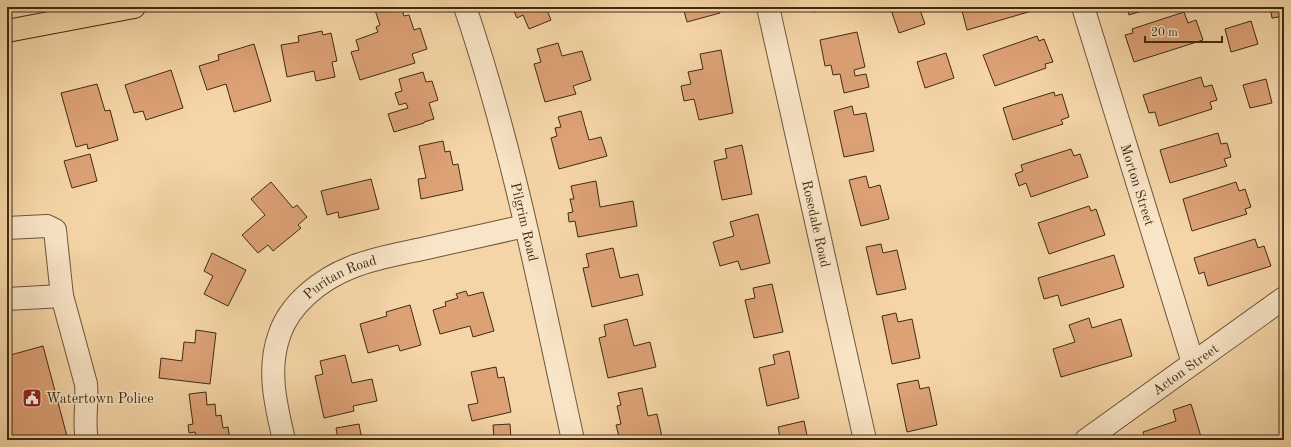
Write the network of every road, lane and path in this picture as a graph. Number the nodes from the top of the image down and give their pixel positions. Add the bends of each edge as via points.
1 (134, 7) edge
2 (465, 7) edge
3 (768, 7) edge
4 (1083, 7) edge
5 (7, 31) edge
6 (526, 226) junction
7 (7, 228) edge
8 (62, 296) junction
9 (1284, 298) edge
10 (7, 299) edge
11 (1193, 363) junction
12 (87, 440) edge
13 (284, 440) edge
14 (574, 440) edge
15 (865, 440) edge
16 (1086, 440) edge

1 - 5 main road
2 - 6 street, Pilgrim Road via 493,96
3 - 15 street, Rosedale Road
4 - 11 street, Morton Street
6 - 13 street, Puritan Road via 377,259 330,277 309,293 291,311 279,335 274,357 275,399
6 - 14 street, Pilgrim Road
7 - 8 street via 47,226 55,230
8 - 10 street
8 - 12 street via 86,384
9 - 11 street, Acton Street
11 - 16 street, Acton Street

